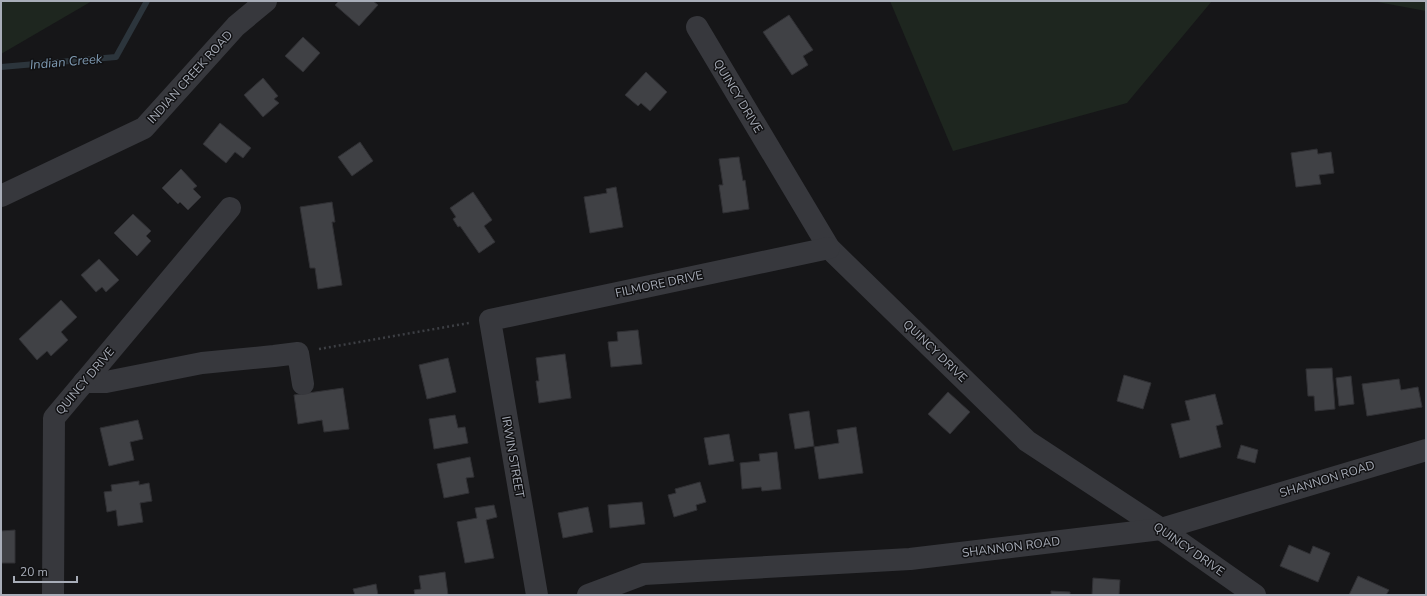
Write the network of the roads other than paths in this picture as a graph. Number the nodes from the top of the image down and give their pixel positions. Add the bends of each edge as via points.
1 (266, 1) edge
2 (697, 27) dead end
3 (1, 196) edge
4 (230, 208) dead end
5 (829, 248) junction
6 (490, 320) joint
7 (84, 382) junction
8 (303, 384) dead end
9 (1426, 450) edge
10 (1161, 529) junction
11 (1227, 585) edge
12 (52, 595) edge
13 (537, 595) edge
14 (588, 595) edge
15 (1255, 595) edge

1 - 3 street, INDIAN CREEK ROAD via 236,26 144,128
2 - 5 street, QUINCY DRIVE
4 - 7 street, QUINCY DRIVE
5 - 6 street, FILMORE DRIVE
5 - 10 street, QUINCY DRIVE via 1027,441
6 - 13 street, IRWIN STREET
7 - 8 street via 106,382 202,363 298,352
7 - 12 street, QUINCY DRIVE via 54,418
9 - 10 street, SHANNON ROAD
10 - 11 street, QUINCY DRIVE
10 - 14 street, SHANNON ROAD via 910,559 644,574
11 - 15 street, QUINCY DRIVE

